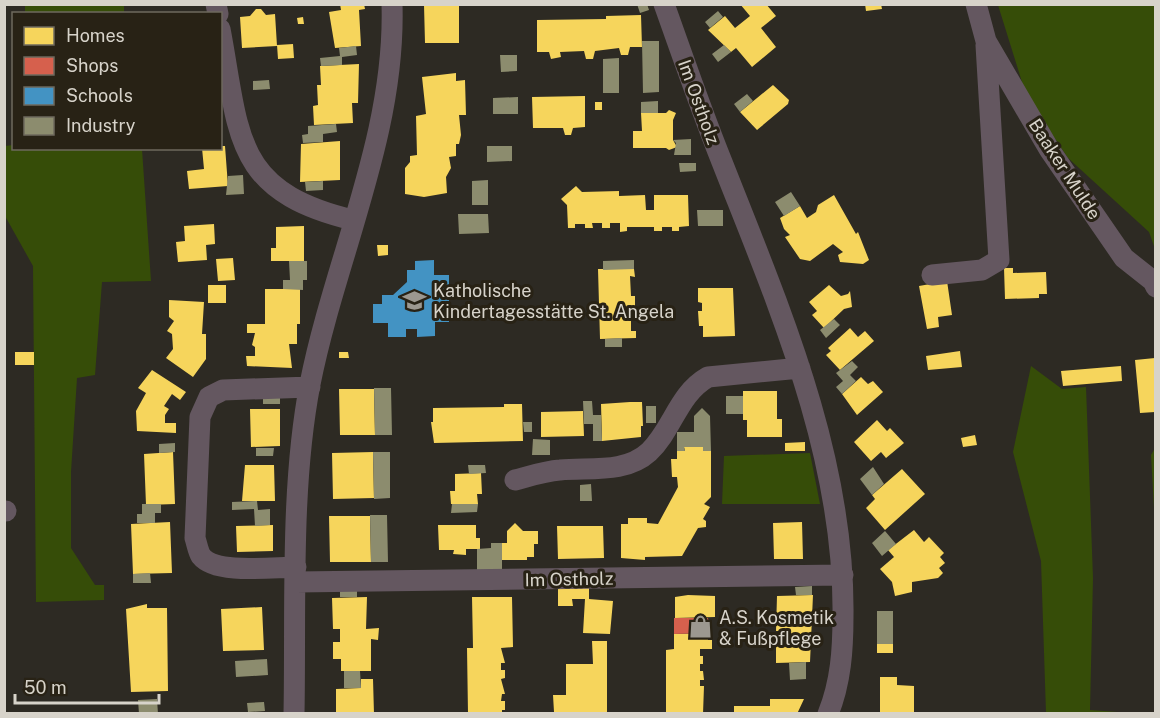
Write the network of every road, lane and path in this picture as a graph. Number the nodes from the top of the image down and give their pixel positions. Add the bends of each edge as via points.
1 (392, 4) edge
2 (664, 4) edge
3 (976, 4) edge
4 (222, 40) edge
5 (986, 41) junction
6 (352, 220) junction
7 (933, 275) dead end
8 (1155, 287) edge
9 (800, 368) junction
10 (310, 387) junction
11 (515, 480) dead end
12 (296, 575) junction
13 (843, 575) junction
14 (294, 714) edge
15 (828, 714) edge

1 - 6 street via 392,48 384,103
2 - 9 street, Im Ostholz
3 - 5 street, Baaker Mulde
4 - 6 street via 242,141 251,159 285,196
5 - 7 street, Baaker Mulde via 999,260 982,270
5 - 8 street, Baaker Mulde via 1069,179 1124,258 1153,281
6 - 10 street
9 - 11 street via 708,377 686,395 649,452 621,467 558,470
9 - 13 street, Im Ostholz via 831,483
10 - 12 street via 301,460
10 - 12 street, Im Ostholz via 223,390 209,397 200,417 195,538 200,555 227,568
12 - 13 street, Im Ostholz
12 - 14 street
13 - 15 street, Im Ostholz via 841,662

